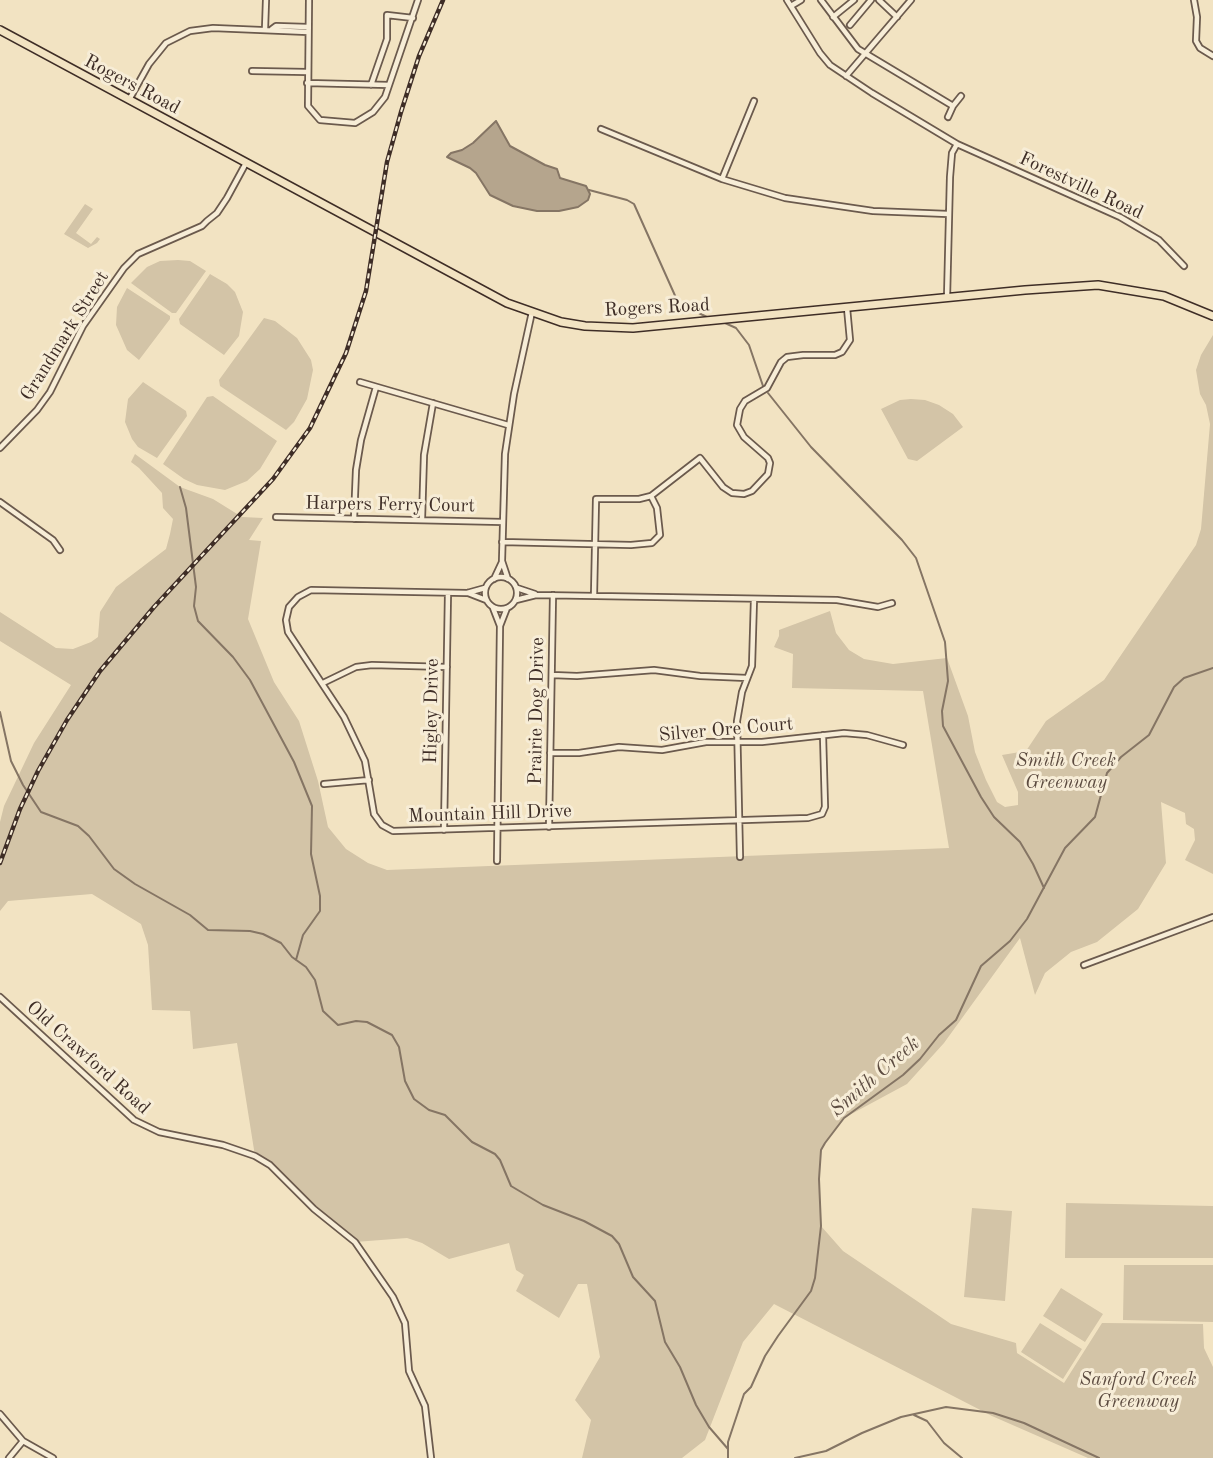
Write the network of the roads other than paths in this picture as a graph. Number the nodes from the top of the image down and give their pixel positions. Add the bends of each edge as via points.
1 (266, 0) edge
2 (309, 0) edge
3 (418, 0) edge
4 (787, 0) edge
5 (801, 0) edge
6 (821, 0) edge
7 (854, 0) edge
8 (871, 0) edge
9 (879, 0) edge
10 (911, 0) edge
11 (1194, 0) edge
12 (791, 6) junction
13 (833, 17) junction
14 (897, 17) junction
15 (413, 18) junction
16 (850, 25) dead end
17 (268, 29) junction
18 (0, 30) edge
19 (308, 30) junction
20 (865, 54) junction
21 (1213, 55) edge
22 (252, 71) dead end
23 (307, 72) junction
24 (846, 76) junction
25 (307, 83) junction
26 (371, 85) junction
27 (389, 85) junction
28 (961, 96) dead end
29 (128, 101) junction
30 (754, 101) dead end
31 (953, 106) junction
32 (947, 117) dead end
33 (601, 129) dead end
34 (957, 144) junction
35 (246, 162) junction
36 (722, 179) junction
37 (948, 214) junction
38 (1184, 266) dead end
39 (947, 298) junction
40 (847, 308) junction
41 (532, 312) junction
42 (1212, 314) edge
43 (360, 382) dead end
44 (376, 387) junction
45 (433, 403) junction
46 (508, 425) junction
47 (0, 448) edge
48 (651, 496) junction
49 (0, 502) edge
50 (276, 517) dead end
51 (354, 519) junction
52 (422, 519) junction
53 (503, 522) junction
54 (502, 542) junction
55 (594, 544) junction
56 (60, 550) dead end
57 (502, 561) junction
58 (494, 579) junction
59 (508, 579) junction
60 (485, 588) junction
61 (516, 588) junction
62 (448, 593) junction
63 (467, 593) junction
64 (536, 595) junction
65 (554, 595) junction
66 (594, 596) junction
67 (754, 599) junction
68 (486, 600) junction
69 (516, 600) junction
70 (892, 603) dead end
71 (493, 608) junction
72 (507, 608) junction
73 (500, 626) junction
74 (447, 667) junction
75 (552, 675) junction
76 (747, 678) junction
77 (323, 683) junction
78 (823, 734) junction
79 (737, 742) junction
80 (903, 745) dead end
81 (550, 753) junction
82 (369, 780) junction
83 (324, 784) dead end
84 (739, 820) junction
85 (549, 827) junction
86 (497, 829) junction
87 (444, 830) junction
88 (740, 858) dead end
89 (496, 861) dead end
90 (1213, 917) edge
91 (1084, 965) dead end
92 (0, 997) edge
93 (0, 1414) edge
94 (23, 1441) junction
95 (9, 1458) edge
96 (53, 1458) edge
97 (431, 1458) edge

1 - 17 street
2 - 19 street
3 - 15 street
4 - 12 street, Forestville Road
5 - 12 street
6 - 13 street
7 - 13 street
8 - 16 street
9 - 14 street
10 - 14 street
11 - 21 street via 1196,41
12 - 24 street, Forestville Road via 820,53
13 - 20 street
14 - 20 street
15 - 26 street via 387,15 387,39
15 - 27 street
17 - 19 street
17 - 29 street via 190,31 166,43
18 - 29 main road, Rogers Road
19 - 23 street
20 - 24 street
20 - 31 street
22 - 23 street
23 - 25 street
24 - 34 street, Forestville Road
25 - 26 street
25 - 27 street via 308,106 320,120 355,124 380,106
26 - 27 street
28 - 31 street
29 - 35 main road, Rogers Road
30 - 36 street
31 - 32 street
33 - 36 street
34 - 37 street via 952,153
34 - 38 street, Forestville Road via 1120,217 1159,240
35 - 41 main road, Rogers Road via 495,297
35 - 47 street, Grandmark Street via 209,220 138,254 124,268 83,326 50,392
36 - 37 street via 813,204
37 - 39 street
39 - 40 main road, Rogers Road
39 - 42 main road, Rogers Road via 1098,285 1164,296
40 - 41 main road, Rogers Road via 633,328 585,326
40 - 48 street via 850,340 842,352 787,357 767,388 740,409 737,425 770,463 768,474 752,491 732,493 700,458
41 - 46 street
43 - 44 street
44 - 45 street
44 - 51 street via 356,470
45 - 46 street
45 - 52 street via 424,455
46 - 53 street
48 - 55 street via 596,499
48 - 55 street via 660,535 652,543
49 - 56 street
50 - 51 street, Harpers Ferry Court
51 - 52 street, Harpers Ferry Court
52 - 53 street, Harpers Ferry Court
53 - 54 street
54 - 55 street
54 - 57 street
55 - 66 street
57 - 58 street
57 - 59 street
58 - 59 street
58 - 60 street
59 - 61 street
60 - 63 street, Mountain Hill Drive
60 - 68 street
61 - 64 street
61 - 69 street
62 - 63 street, Mountain Hill Drive
62 - 74 street, Higley Drive
62 - 77 street, Mountain Hill Drive via 311,590 298,597 289,607 288,632
63 - 68 street, Mountain Hill Drive
64 - 65 street
64 - 69 street
65 - 66 street
65 - 75 street, Prairie Dog Drive
66 - 67 street
67 - 70 street via 837,600 878,607
67 - 76 street via 752,666
68 - 71 street
69 - 72 street
71 - 72 street
71 - 73 street
72 - 73 street
73 - 86 street
74 - 77 street via 356,667
74 - 87 street, Higley Drive
75 - 76 street via 654,670
75 - 81 street, Prairie Dog Drive
76 - 79 street
77 - 82 street, Mountain Hill Drive via 354,737
78 - 79 street, Silver Ore Court
78 - 80 street, Silver Ore Court via 867,736
78 - 84 street, Mountain Hill Drive via 825,807 821,814
79 - 81 street, Silver Ore Court via 662,750 620,747
79 - 84 street
81 - 85 street, Prairie Dog Drive
82 - 83 street
82 - 87 street, Mountain Hill Drive via 374,814 382,825 393,831
84 - 85 street, Mountain Hill Drive
84 - 88 street
85 - 86 street, Mountain Hill Drive
86 - 87 street, Mountain Hill Drive
86 - 89 street
90 - 91 street
92 - 97 street, Old Crawford Road via 134,1120 159,1132 223,1144 255,1156 355,1242 405,1323 410,1371 425,1406
93 - 94 street
94 - 95 street
94 - 96 street

